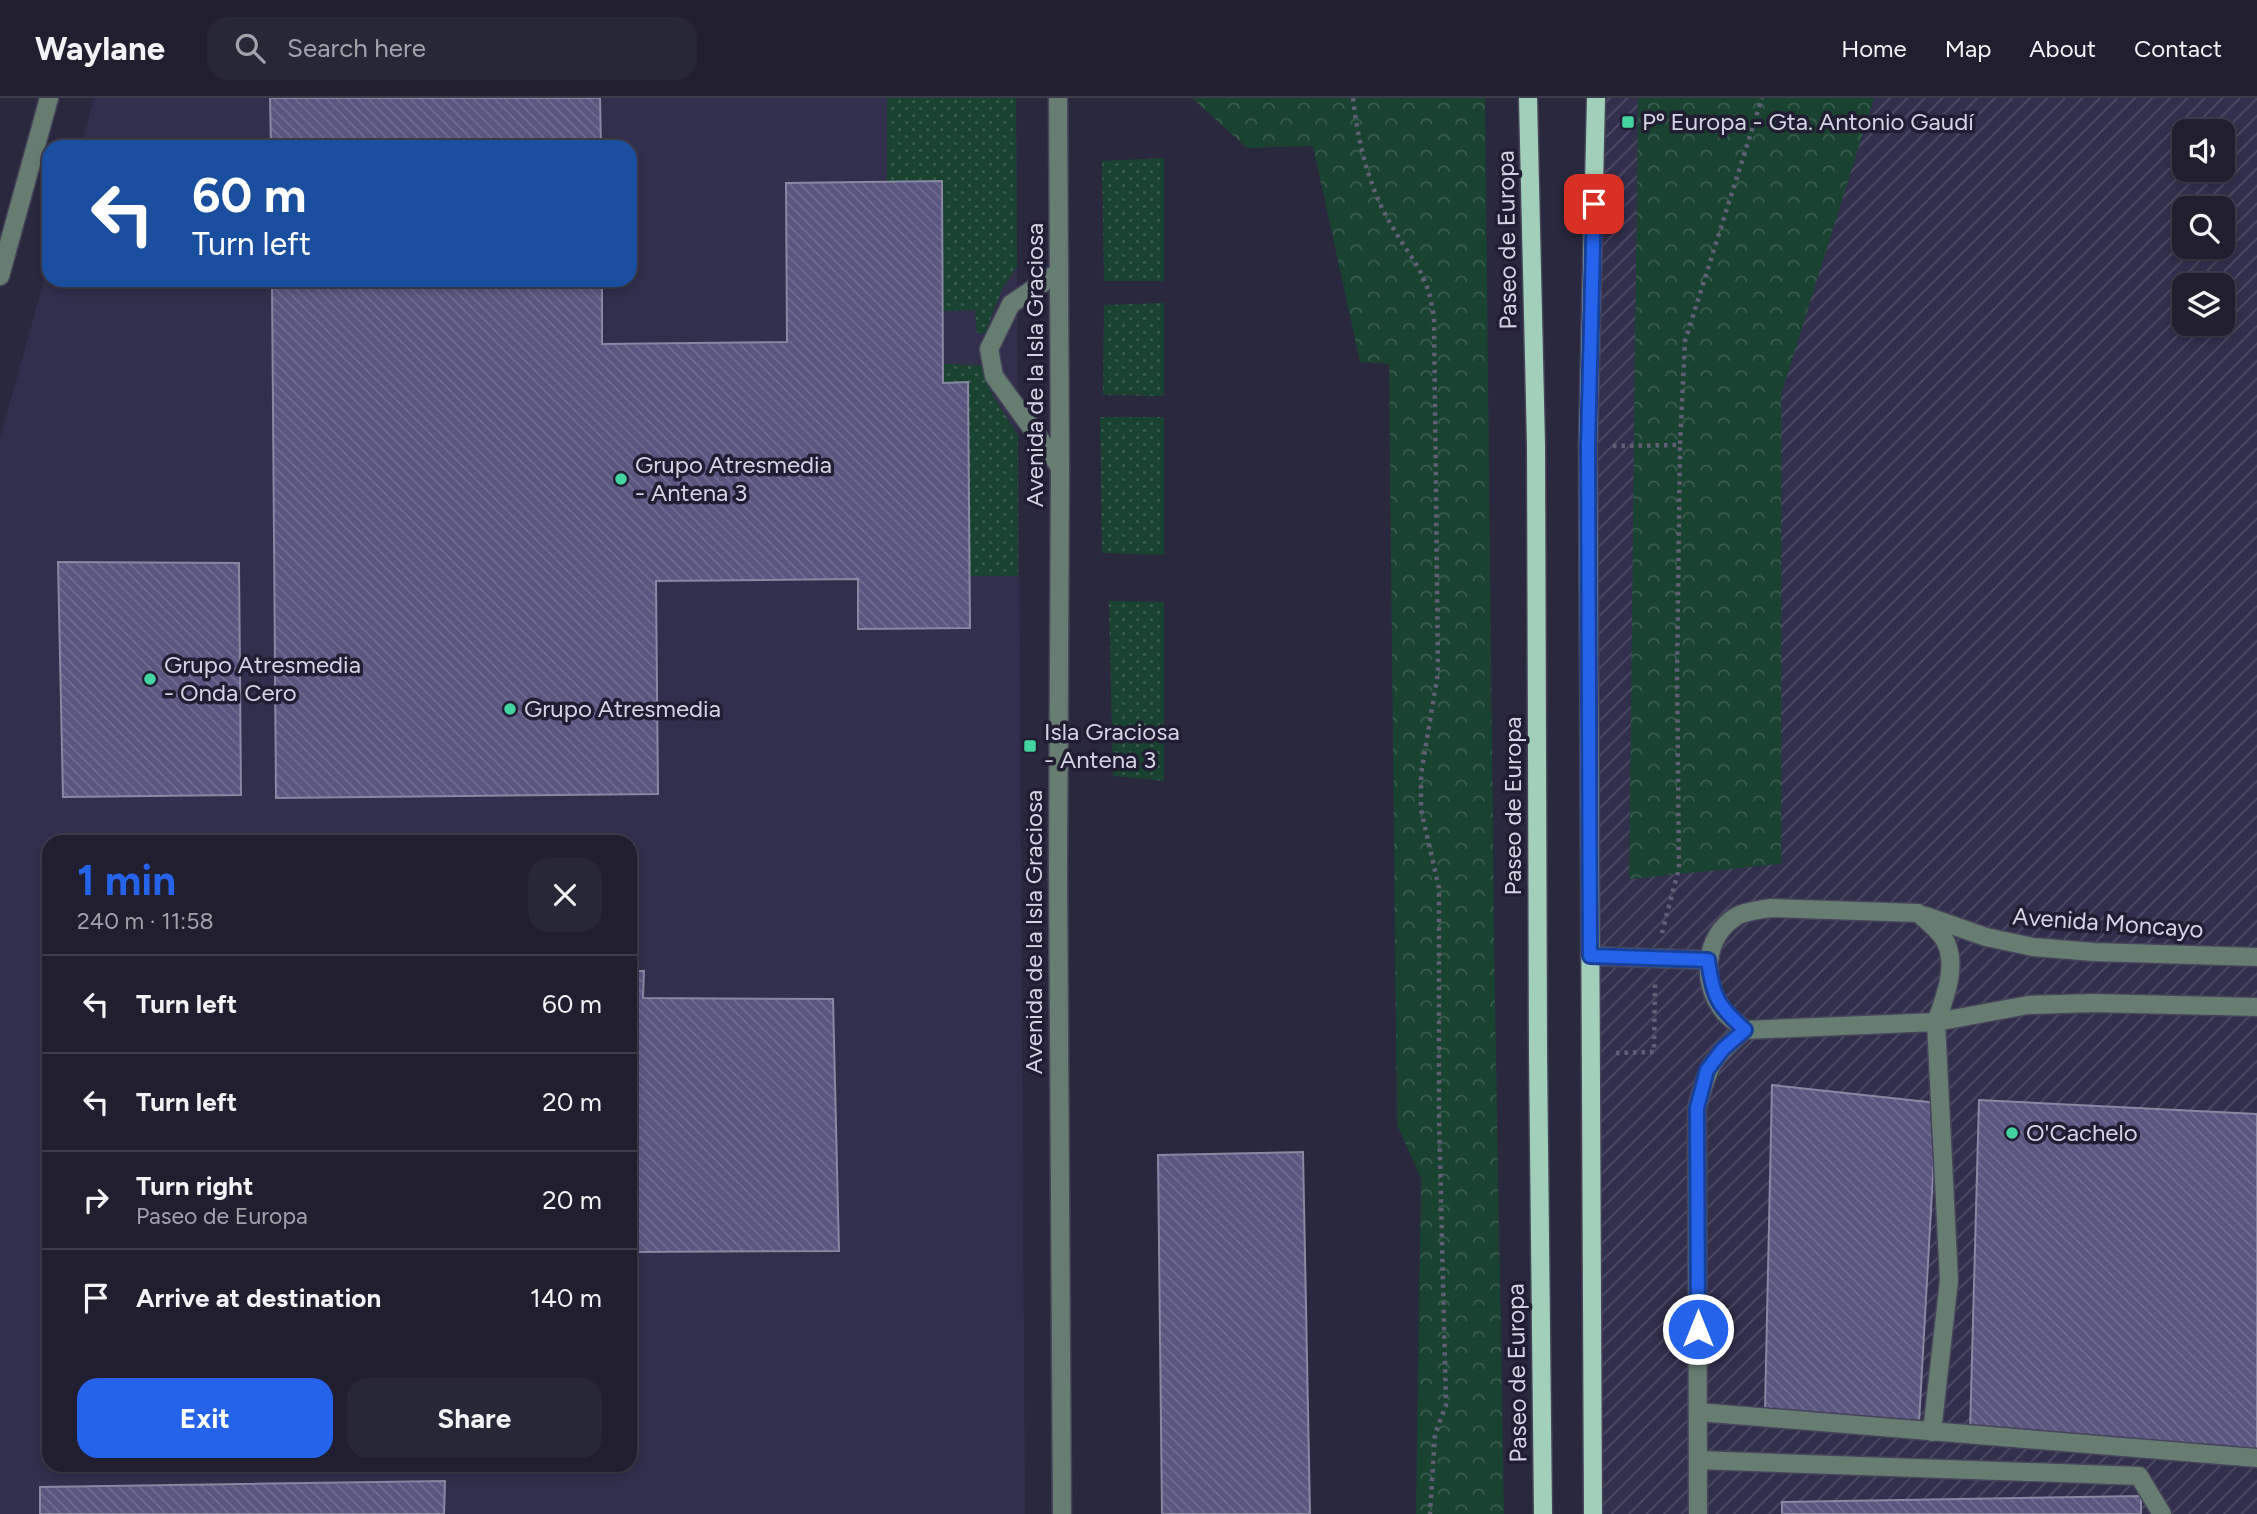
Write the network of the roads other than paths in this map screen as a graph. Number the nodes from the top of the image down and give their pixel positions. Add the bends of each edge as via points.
1 (49, 98) edge
2 (1058, 98) edge
3 (1528, 98) edge
4 (1596, 98) edge
5 (1059, 272) junction
6 (0, 276) edge
7 (1060, 467) junction
8 (1918, 913) junction
9 (1590, 956) junction
10 (2257, 957) edge
11 (1708, 960) junction
12 (2257, 1007) edge
13 (1936, 1022) junction
14 (1745, 1030) junction
15 (1698, 1412) junction
16 (1932, 1432) junction
17 (2257, 1458) edge
18 (1698, 1460) junction
19 (1062, 1514) edge
20 (1543, 1514) edge
21 (1593, 1514) edge
22 (1698, 1514) edge
23 (2162, 1514) edge

1 - 6 street
2 - 5 street, Avenida de la Isla Graciosa
3 - 20 main road, Paseo de Europa via 1536,445
4 - 9 main road via 1588,446
5 - 7 street, Avenida de la Isla Graciosa
5 - 7 street via 1011,304 989,349 994,376
7 - 19 street, Avenida de la Isla Graciosa
8 - 10 street, Avenida Moncayo via 1986,937 2033,947
8 - 11 street, Avenida Moncayo via 1770,908 1739,915 1715,936
8 - 13 street via 1944,938 1952,967
9 - 11 street
9 - 21 main road
11 - 14 street via 1712,990 1724,1011
12 - 13 street via 2028,1005
13 - 14 street
13 - 16 street via 1949,1280
14 - 15 street via 1707,1070 1697,1108
15 - 16 street
15 - 18 street
16 - 17 street
18 - 22 street
18 - 23 street via 2140,1476

